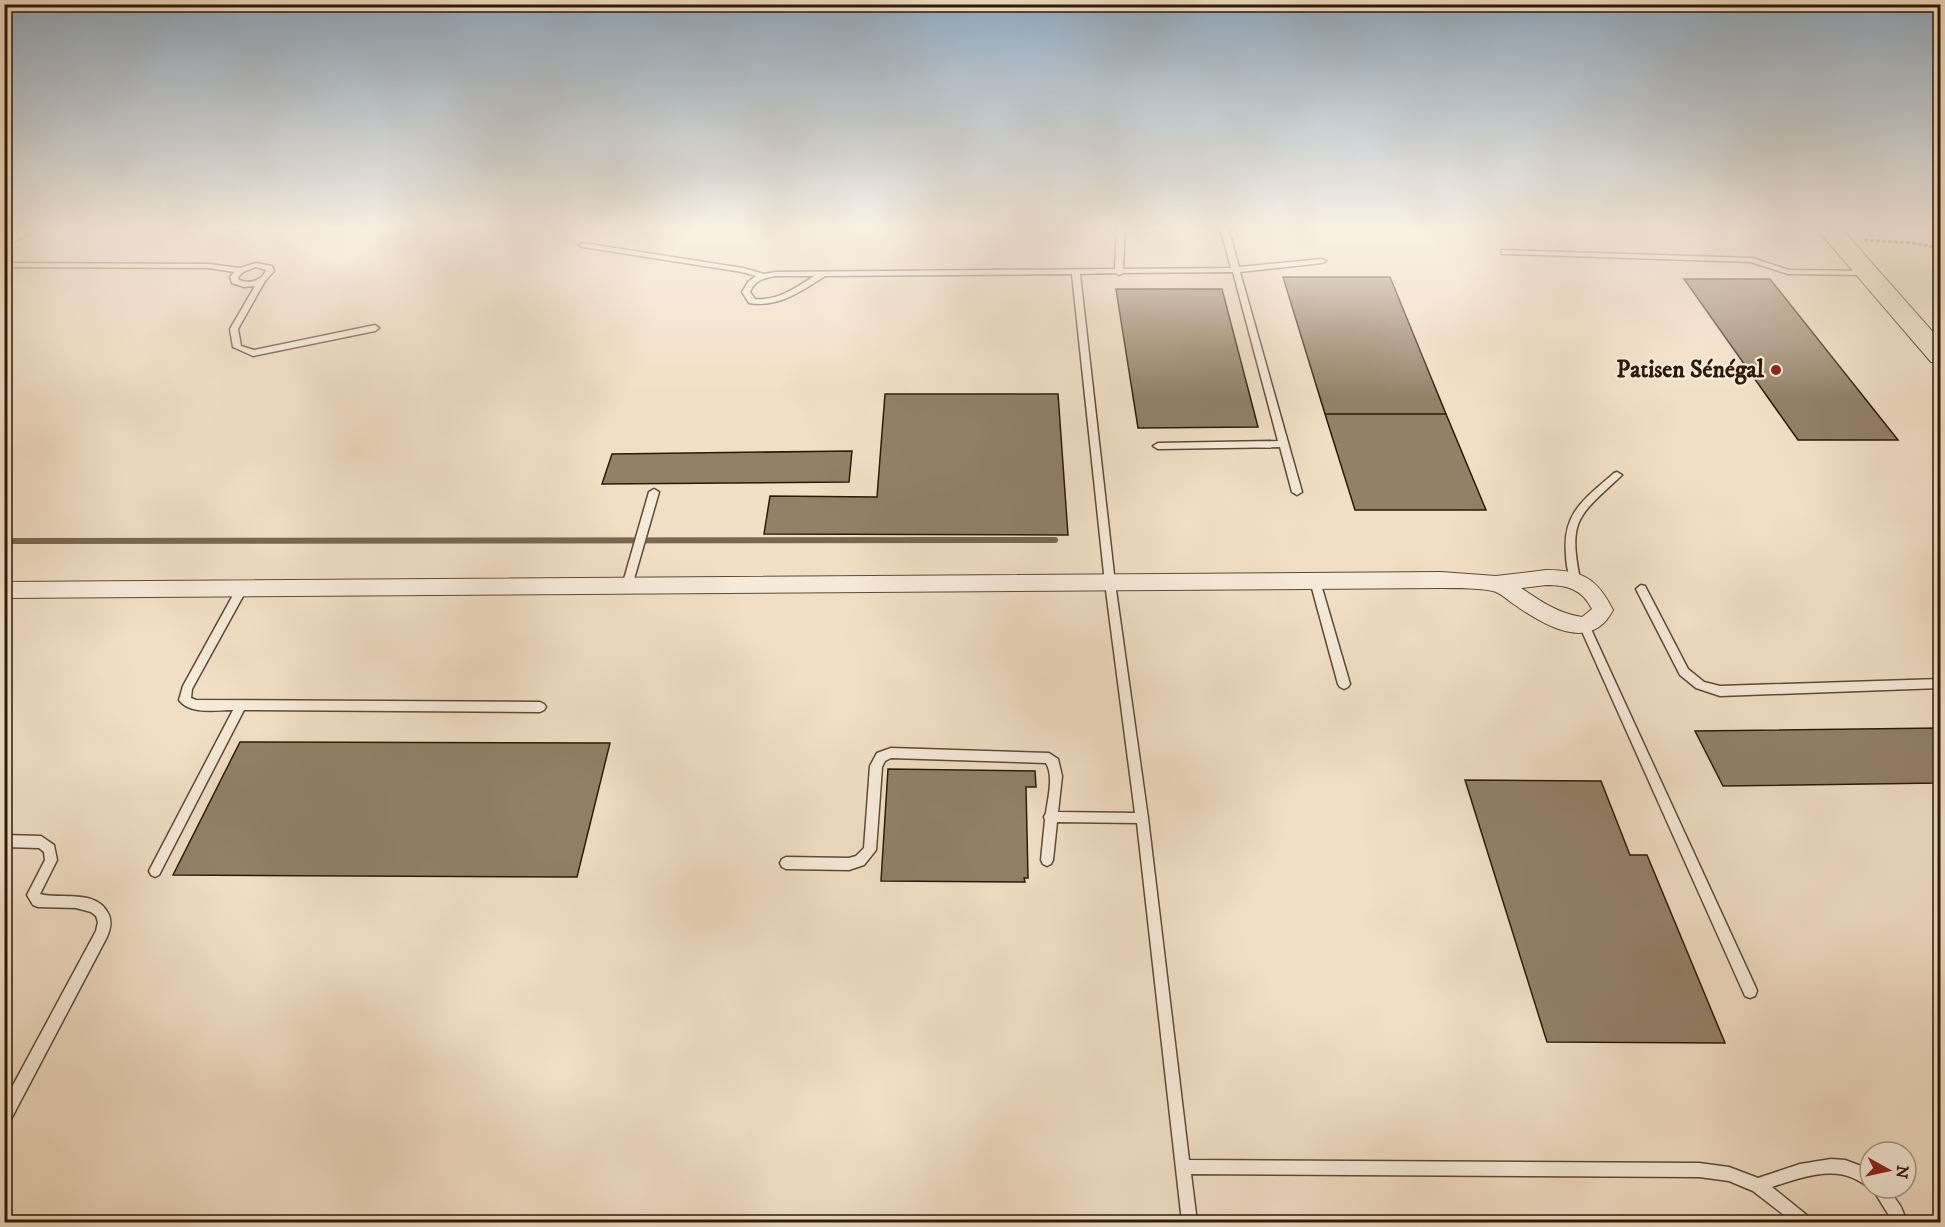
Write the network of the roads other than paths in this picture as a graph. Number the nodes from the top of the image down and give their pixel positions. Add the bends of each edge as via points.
1 (260, 284) edge
2 (749, 284) edge
3 (805, 284) edge
4 (1077, 284) edge
5 (1240, 284) edge
6 (1878, 284) edge
7 (1895, 284) edge
8 (375, 328) dead end
9 (1941, 336) edge
10 (1941, 356) edge
11 (1284, 444) junction
12 (1158, 446) dead end
13 (1617, 475) dead end
14 (654, 492) dead end
15 (1297, 492) dead end
16 (1575, 579) junction
17 (1315, 581) junction
18 (1110, 583) junction
19 (1500, 584) junction
20 (627, 586) junction
21 (242, 588) junction
22 (1641, 589) dead end
23 (4, 590) edge
24 (1585, 627) junction
25 (1344, 684) dead end
26 (1941, 684) edge
27 (241, 705) junction
28 (540, 707) dead end
29 (1050, 817) junction
30 (1142, 818) junction
31 (4, 841) edge
32 (1047, 860) dead end
33 (786, 863) dead end
34 (155, 872) dead end
35 (1750, 991) dead end
36 (4, 1118) edge
37 (1182, 1167) junction
38 (1858, 1172) edge
39 (1758, 1185) junction
40 (1888, 1200) edge
41 (1189, 1222) edge
42 (1804, 1222) edge
43 (1900, 1222) edge

1 - 8 lane via 234,329 237,347 253,352
2 - 3 lane via 746,292 752,301 760,303
4 - 18 lane
5 - 11 lane
6 - 10 highway
7 - 9 highway
11 - 12 lane
11 - 15 lane
13 - 16 lane via 1573,518 1569,551
14 - 20 lane
16 - 19 street via 1544,577
16 - 24 street via 1589,587 1603,610 1599,620
17 - 18 street
17 - 19 street via 1441,580
17 - 25 lane
18 - 20 street
18 - 30 lane
19 - 24 street via 1557,620
20 - 21 street
21 - 23 street
21 - 27 lane via 187,689 185,700 195,705
22 - 26 lane via 1684,672 1700,685 1720,691
24 - 35 lane
27 - 28 lane
27 - 34 lane
29 - 30 lane
29 - 32 lane
29 - 33 lane via 1056,776 1049,758 891,753 881,757 876,766 870,850 865,858 849,864
30 - 37 lane
31 - 36 lane via 41,842 50,849 51,860 33,895 38,901 92,904 100,909 104,919 102,933
37 - 39 lane via 1699,1170 1729,1174
37 - 41 lane
38 - 39 lane via 1844,1167 1811,1168
39 - 42 lane
40 - 43 lane

